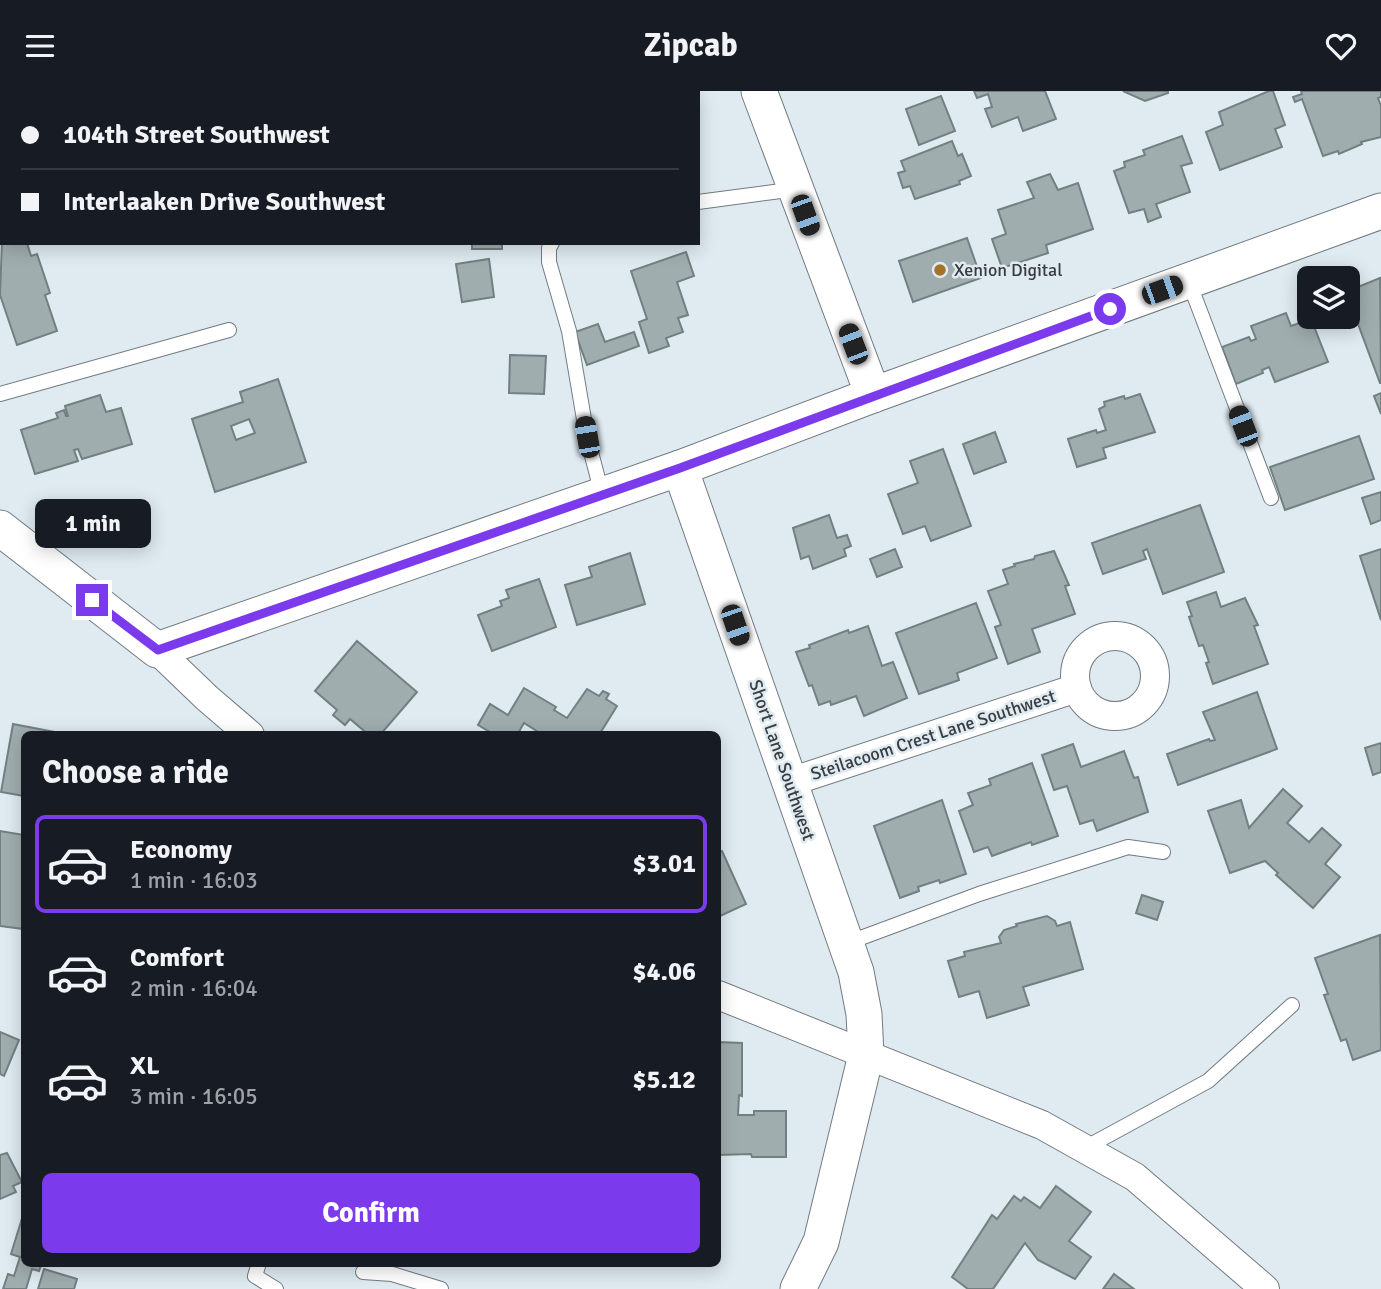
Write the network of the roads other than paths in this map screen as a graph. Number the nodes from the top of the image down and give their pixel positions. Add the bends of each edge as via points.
1 (758, 91) edge
2 (796, 189) junction
3 (700, 202) edge
4 (1381, 212) edge
5 (551, 245) edge
6 (1188, 281) junction
7 (229, 330) dead end
8 (0, 394) edge
9 (873, 395) junction
10 (680, 468) junction
11 (603, 495) junction
12 (1271, 498) dead end
13 (1, 535) edge
14 (158, 650) junction
15 (1077, 688) dead end
16 (245, 731) edge
17 (790, 782) junction
18 (1163, 852) dead end
19 (846, 944) junction
20 (721, 996) edge
21 (1292, 1005) dead end
22 (866, 1055) junction
23 (1083, 1149) junction
24 (258, 1267) edge
25 (363, 1272) dead end
26 (276, 1289) edge
27 (441, 1289) edge
28 (798, 1289) edge
29 (1265, 1289) edge

1 - 2 street
2 - 3 lane
2 - 9 street
4 - 6 street
5 - 11 lane via 549,262 569,331 587,437
6 - 9 street
6 - 12 lane
7 - 8 lane
9 - 10 street
10 - 11 street
10 - 17 street, Short Lane Southwest
11 - 14 street
13 - 14 street
14 - 16 street
15 - 17 street, Steilacoom Crest Lane Southwest
17 - 19 street, Short Lane Southwest
18 - 19 lane via 1128,847 979,894
19 - 22 street, Short Lane Southwest via 864,1014
20 - 22 street
21 - 23 lane via 1208,1081
22 - 23 street via 1042,1125
22 - 28 street, Short Lane Southwest via 821,1242
23 - 29 street via 1135,1177
24 - 26 lane via 255,1276
25 - 27 lane

